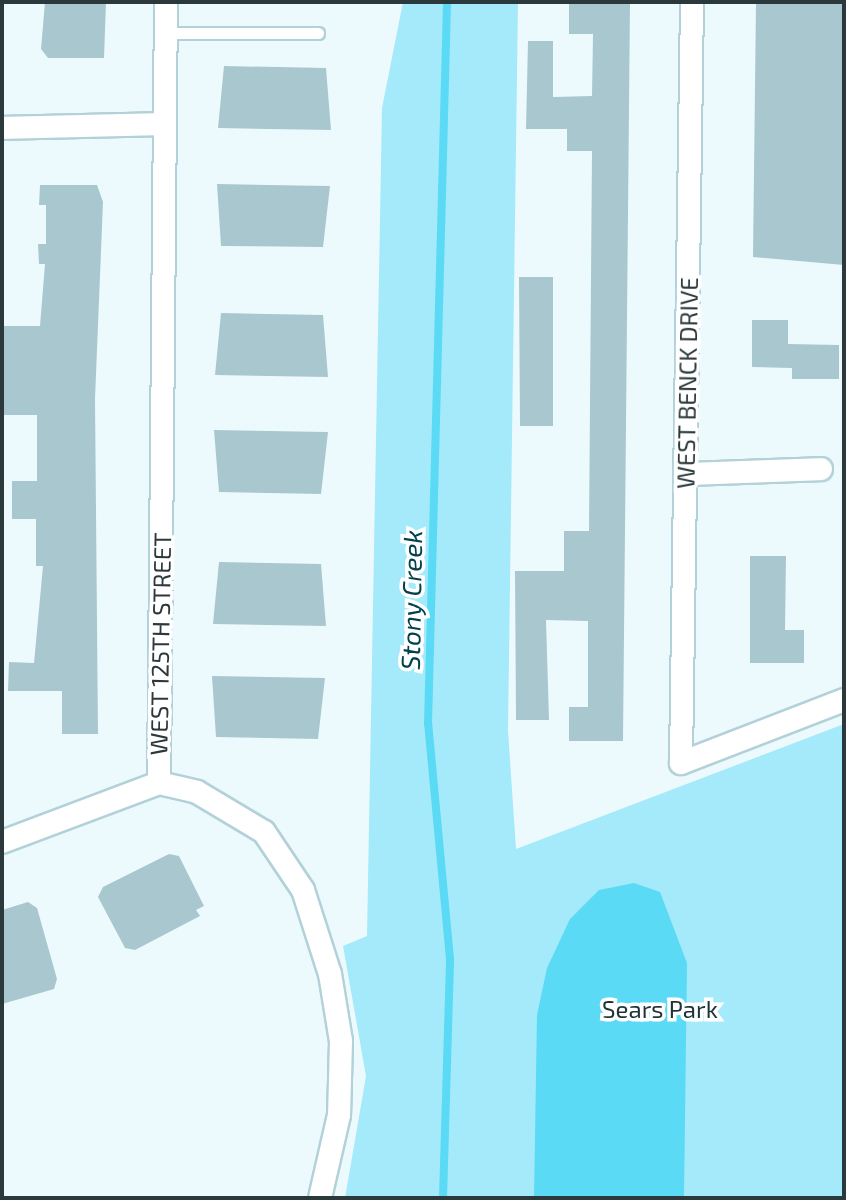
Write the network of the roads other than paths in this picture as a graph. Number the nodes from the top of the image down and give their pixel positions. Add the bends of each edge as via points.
1 (166, 2) edge
2 (692, 2) edge
3 (166, 33) junction
4 (318, 33) dead end
5 (165, 124) junction
6 (2, 128) edge
7 (821, 469) dead end
8 (686, 474) junction
9 (844, 700) edge
10 (159, 783) junction
11 (2, 842) edge
12 (320, 1198) edge

1 - 3 street, WEST 125TH STREET
2 - 8 street, WEST BENCK DRIVE
3 - 4 lane
3 - 5 street, WEST 125TH STREET
5 - 6 street
5 - 10 street, WEST 125TH STREET
7 - 8 street
8 - 9 street, WEST BENCK DRIVE via 681,763
10 - 11 street
10 - 12 street, WEST 125TH STREET via 197,792 264,832 303,890 330,974 341,1041 339,1115

